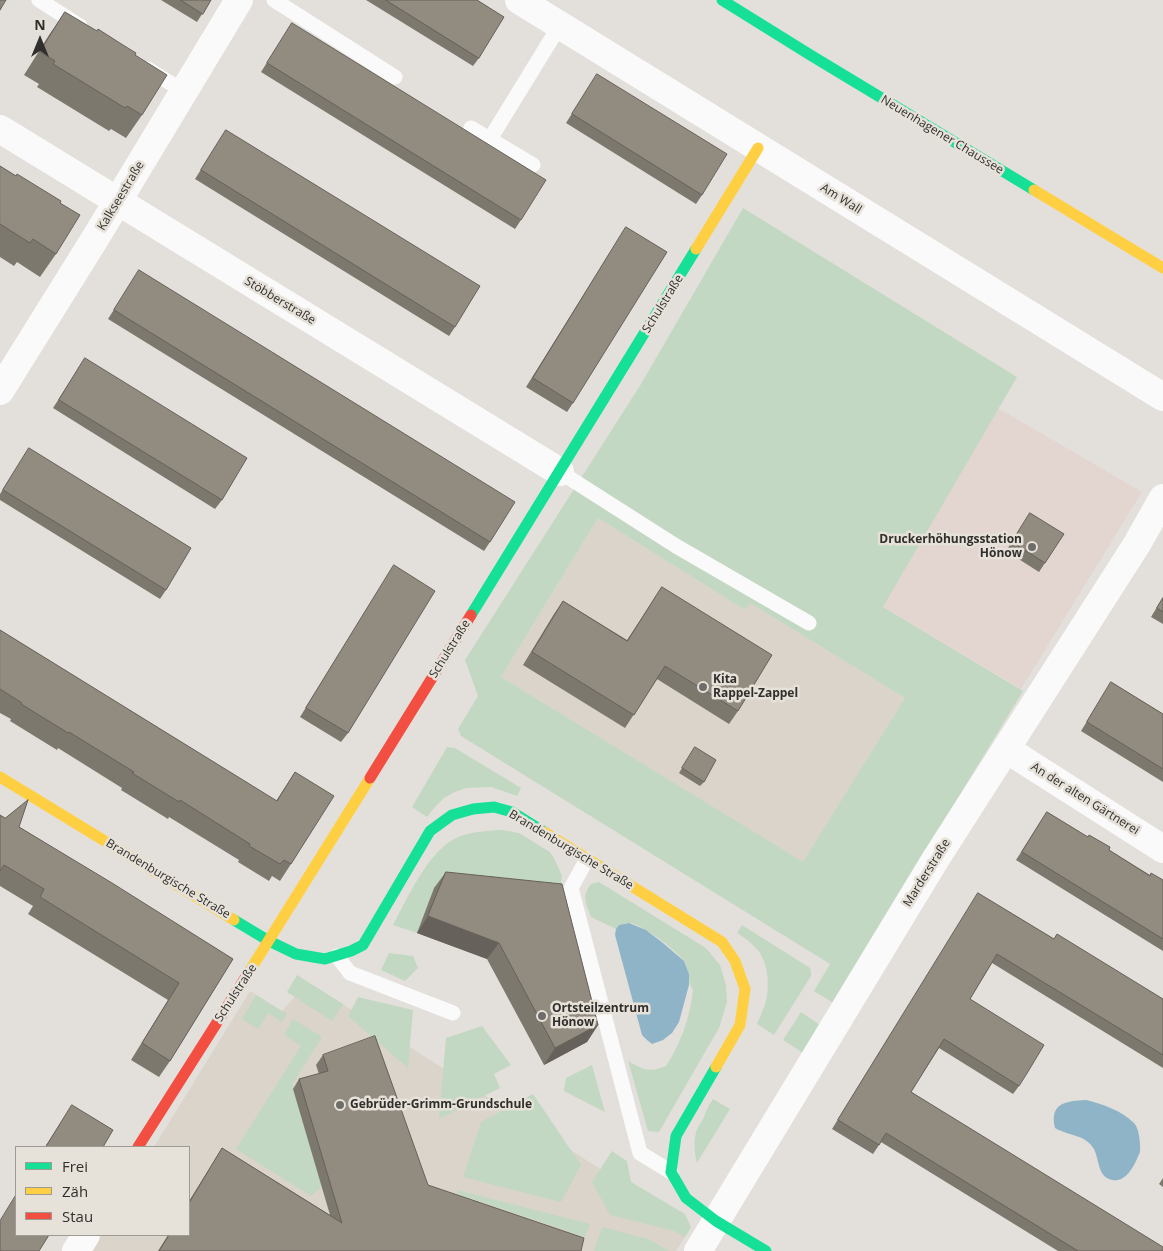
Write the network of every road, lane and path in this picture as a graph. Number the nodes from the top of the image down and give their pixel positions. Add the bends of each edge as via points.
1 (38, 0) edge
2 (239, 0) edge
3 (274, 0) edge
4 (519, 0) edge
5 (722, 0) edge
6 (560, 25) junction
7 (95, 36) edge
8 (135, 61) edge
9 (396, 77) dead end
10 (183, 91) junction
11 (471, 128) dead end
12 (0, 129) edge
13 (490, 140) junction
14 (758, 148) junction
15 (533, 164) dead end
16 (118, 202) junction
17 (1163, 268) edge
18 (0, 391) edge
19 (1163, 396) edge
20 (560, 472) junction
21 (1163, 498) edge
22 (809, 623) dead end
23 (1006, 749) junction
24 (0, 777) edge
25 (1163, 849) edge
26 (587, 859) junction
27 (270, 941) junction
28 (337, 956) junction
29 (453, 1014) dead end
30 (139, 1146) edge
31 (671, 1172) junction
32 (716, 1221) junction
33 (85, 1236) edge
34 (76, 1251) edge
35 (698, 1251) edge
36 (766, 1251) edge

1 - 7 lane
2 - 10 street, Kalkseestraße
3 - 9 lane
4 - 6 street, Am Wall
5 - 17 street, Neuenhagener Chaussee
6 - 13 lane
6 - 14 street, Am Wall
8 - 10 lane
10 - 16 street, Kalkseestraße
11 - 13 lane
12 - 16 street, Stöbberstraße
13 - 15 lane
14 - 19 street, Am Wall
14 - 20 street, Schulstraße
16 - 18 street, Kalkseestraße
16 - 20 street, Stöbberstraße
20 - 22 lane via 676,546
20 - 27 street, Schulstraße
21 - 23 street, Marderstraße
23 - 25 street, An der alten Gärtnerei
23 - 32 street, Marderstraße via 934,860
24 - 27 street, Brandenburgische Straße
26 - 28 street, Brandenburgische Straße via 512,812 494,807 452,815 430,831 363,944
26 - 31 lane via 571,888 640,1153
26 - 31 street, Brandenburgische Straße via 722,942 735,961 745,989 740,1024 676,1136
27 - 28 street, Brandenburgische Straße via 296,954 325,959
27 - 30 street, Schulstraße
28 - 29 lane via 350,973
31 - 32 street via 686,1198
32 - 35 street, Marderstraße
32 - 36 street
33 - 34 street

